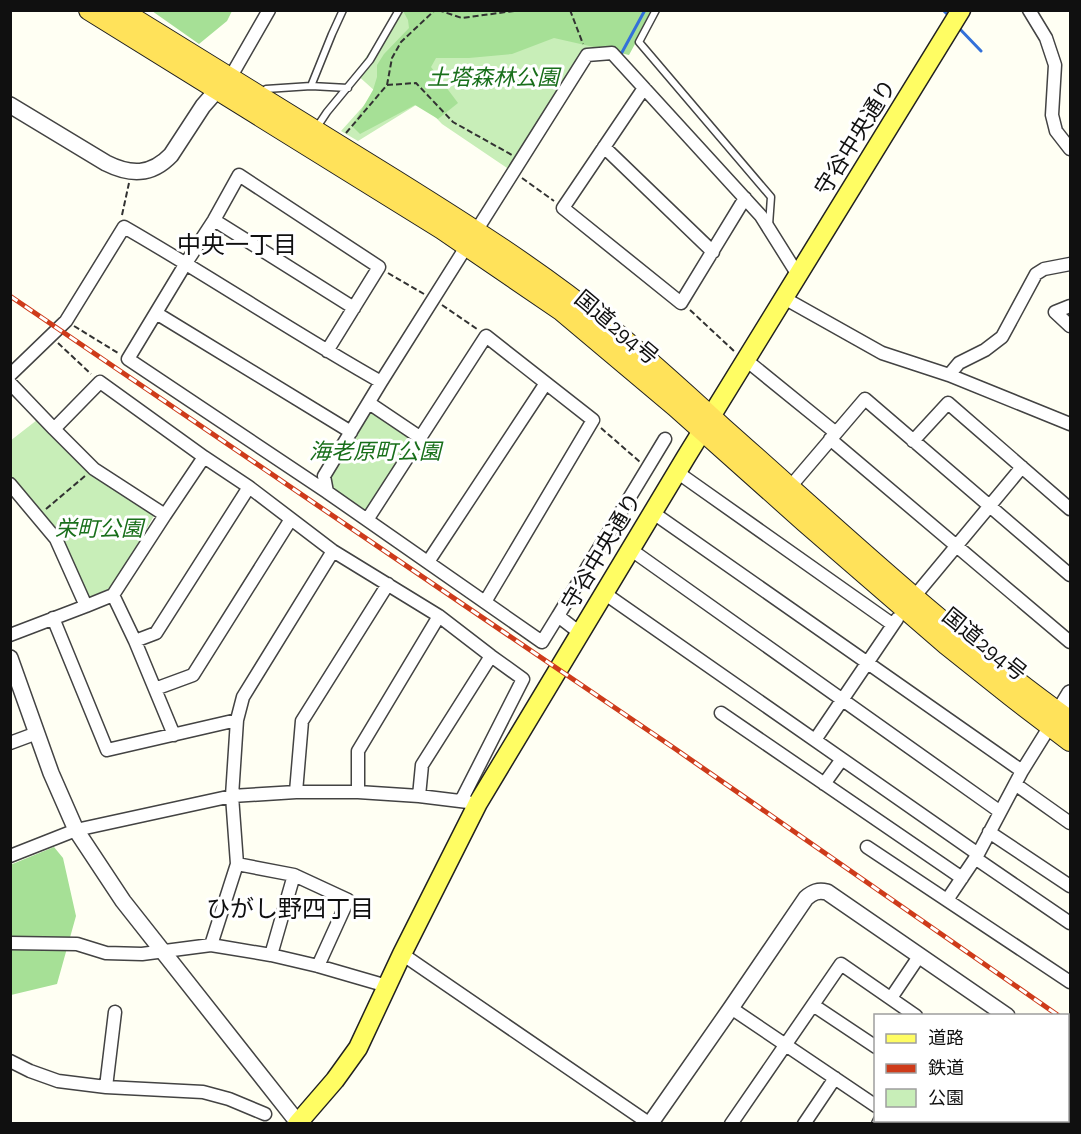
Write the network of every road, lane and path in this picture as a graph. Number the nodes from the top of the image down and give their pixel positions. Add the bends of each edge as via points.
1 (89, 10) edge
2 (120, 10) edge
3 (269, 10) edge
4 (343, 10) edge
5 (399, 10) edge
6 (436, 10) edge
7 (521, 10) edge
8 (570, 10) edge
9 (656, 10) edge
10 (961, 10) edge
11 (1029, 10) edge
12 (587, 55) junction
13 (223, 84) junction
14 (387, 85) junction
15 (311, 86) junction
16 (348, 88) junction
17 (644, 88) junction
18 (259, 96) junction
19 (10, 105) edge
20 (315, 130) junction
21 (342, 137) dead end
22 (604, 147) junction
23 (1071, 149) edge
24 (520, 161) junction
25 (131, 172) junction
26 (513, 172) junction
27 (745, 198) junction
28 (563, 208) junction
29 (214, 220) junction
30 (124, 226) junction
31 (769, 229) junction
32 (472, 239) junction
33 (713, 252) junction
34 (186, 263) junction
35 (1071, 264) edge
36 (379, 267) junction
37 (798, 275) junction
38 (784, 298) junction
39 (434, 300) junction
40 (681, 303) junction
41 (1071, 306) edge
42 (354, 308) junction
43 (156, 314) junction
44 (66, 321) junction
45 (1071, 327) edge
46 (51, 336) junction
47 (486, 336) junction
48 (327, 351) junction
49 (128, 359) junction
50 (746, 360) junction
51 (10, 375) edge
52 (949, 375) junction
53 (100, 382) junction
54 (381, 382) junction
55 (10, 383) edge
56 (546, 383) junction
57 (369, 403) junction
58 (592, 420) junction
59 (706, 423) junction
60 (1071, 424) edge
61 (54, 429) junction
62 (351, 432) junction
63 (833, 436) junction
64 (421, 438) junction
65 (665, 439) dead end
66 (913, 441) junction
67 (204, 457) junction
68 (1022, 467) junction
69 (647, 468) junction
70 (94, 469) junction
71 (678, 472) junction
72 (790, 487) junction
73 (249, 488) junction
74 (13, 492) edge
75 (327, 492) junction
76 (990, 506) junction
77 (1070, 507) edge
78 (652, 512) junction
79 (165, 515) junction
80 (38, 516) junction
81 (291, 519) junction
82 (367, 520) junction
83 (957, 545) junction
84 (630, 549) junction
85 (333, 551) junction
86 (428, 562) junction
87 (1071, 575) edge
88 (388, 584) junction
89 (604, 593) junction
90 (113, 595) junction
91 (485, 602) junction
92 (910, 603) junction
93 (86, 606) junction
94 (439, 616) junction
95 (558, 616) junction
96 (53, 618) junction
97 (892, 624) junction
98 (580, 633) junction
99 (10, 635) edge
100 (135, 641) junction
101 (1071, 642) edge
102 (491, 656) junction
103 (10, 658) edge
104 (868, 663) junction
105 (155, 690) junction
106 (1071, 693) edge
107 (843, 700) junction
108 (721, 713) dead end
109 (237, 720) junction
110 (1060, 720) edge
111 (37, 733) junction
112 (174, 735) junction
113 (815, 740) junction
114 (1071, 741) edge
115 (10, 743) edge
116 (842, 759) junction
117 (1022, 771) junction
118 (824, 784) junction
119 (1015, 784) junction
120 (296, 792) junction
121 (358, 792) junction
122 (232, 796) junction
123 (419, 796) junction
124 (470, 802) junction
125 (999, 811) junction
126 (1071, 823) edge
127 (76, 830) junction
128 (989, 832) junction
129 (867, 847) dead end
130 (10, 856) edge
131 (976, 856) junction
132 (237, 864) junction
133 (294, 875) junction
134 (962, 878) junction
135 (1071, 886) edge
136 (947, 900) junction
137 (1071, 923) edge
138 (10, 943) edge
139 (211, 945) junction
140 (163, 951) junction
141 (402, 954) junction
142 (271, 955) junction
143 (920, 955) junction
144 (318, 966) junction
145 (1071, 982) edge
146 (387, 986) junction
147 (891, 998) junction
148 (813, 1005) junction
149 (731, 1008) junction
150 (115, 1012) dead end
151 (913, 1014) edge
152 (1004, 1014) edge
153 (785, 1045) junction
154 (874, 1046) edge
155 (10, 1061) edge
156 (835, 1078) junction
157 (106, 1087) junction
158 (874, 1105) edge
159 (265, 1113) dead end
160 (298, 1123) edge
161 (650, 1124) edge
162 (731, 1124) edge
163 (804, 1124) edge

1 - 13 highway, 国道294号
2 - 13 highway, 国道294号
3 - 13 street
4 - 15 lane
5 - 16 lane via 370,60
6 - 7 path via 462,18
6 - 14 path via 401,42 392,58
8 - 12 path
9 - 31 lane via 639,42 771,197
10 - 37 main road, 守谷中央通り
11 - 23 street via 1046,38 1055,65 1052,115 1056,130
12 - 17 street via 612,53
12 - 24 street
13 - 18 highway, 国道294号
13 - 25 street via 165,162
13 - 32 highway, 国道294号 via 442,229
14 - 21 path
14 - 24 path via 416,83 453,122
15 - 16 lane
15 - 18 lane via 266,89
16 - 20 lane
17 - 22 street
17 - 27 street
18 - 20 highway, 国道294号
19 - 25 street via 106,163
20 - 32 highway, 国道294号
22 - 28 street
22 - 33 street
24 - 26 street
25 - 30 path via 122,217
26 - 28 path
26 - 32 street
27 - 31 street
27 - 33 street
28 - 40 street
29 - 34 street
29 - 36 street via 239,175
29 - 42 street
30 - 34 street
30 - 44 street
31 - 37 street
32 - 39 street
32 - 59 highway, 国道294号
33 - 40 street
34 - 43 street
34 - 48 street
35 - 52 street via 1036,274 1002,337 959,363
36 - 39 path
36 - 42 street
37 - 38 main road, 守谷中央通り
38 - 50 main road, 守谷中央通り
38 - 52 street via 882,353
39 - 47 path
39 - 54 street
40 - 50 path
41 - 45 street via 1054,312
42 - 48 street
43 - 49 street
43 - 62 street
44 - 46 street
44 - 49 path
46 - 51 street
46 - 53 path
47 - 56 street
47 - 64 street
48 - 54 street
49 - 75 street
50 - 59 main road, 守谷中央通り
50 - 63 street
52 - 60 street
53 - 61 street
53 - 67 street
54 - 57 street
55 - 61 street
56 - 58 street
56 - 86 street
57 - 62 street
57 - 64 street
58 - 69 path
58 - 91 street
59 - 71 main road, 守谷中央通り
59 - 72 highway, 国道294号
59 - 92 highway, 国道294号 via 805,522
61 - 70 street
62 - 75 street via 324,476
63 - 66 street via 865,399
63 - 72 street
63 - 83 street
64 - 82 street
65 - 69 street
66 - 68 street via 948,403
66 - 76 street
67 - 73 street
67 - 79 street
68 - 76 street
68 - 77 street
69 - 95 street
70 - 79 street
70 - 80 path
71 - 78 main road, 守谷中央通り
71 - 97 street
72 - 92 highway, 国道294号
73 - 81 street
73 - 100 street via 156,633
74 - 80 street
75 - 82 street
76 - 83 street
76 - 87 street
78 - 84 main road, 守谷中央通り
78 - 104 street
79 - 90 street
80 - 93 street via 56,539
81 - 85 street
81 - 105 street via 193,675
82 - 86 street
83 - 92 street
83 - 101 street
84 - 89 main road, 守谷中央通り
84 - 107 street
85 - 88 street
85 - 109 street via 243,697
86 - 91 street
88 - 94 street
88 - 120 street via 302,721
89 - 98 main road, 守谷中央通り
89 - 113 street
90 - 93 street
90 - 100 street
91 - 95 street via 542,642
92 - 97 street
92 - 110 highway, 国道294号 via 986,677
93 - 96 street
94 - 102 street
94 - 121 street via 358,751
95 - 98 street
96 - 99 street
96 - 112 street via 107,750
97 - 104 street
98 - 124 main road, 守谷中央通り
100 - 105 street
102 - 123 street via 422,765
102 - 124 street via 523,679
103 - 111 street
104 - 107 street
104 - 117 street
105 - 112 street
106 - 110 street
107 - 113 street
107 - 125 street
108 - 118 street
109 - 112 street
109 - 122 street
110 - 114 highway, 国道294号
110 - 117 street
111 - 115 street
111 - 127 street
113 - 116 street
116 - 118 street
116 - 131 street
117 - 119 street
118 - 134 street
119 - 125 street
119 - 126 street
120 - 121 street
120 - 122 street
121 - 123 street
122 - 127 street
122 - 132 street
123 - 124 street
124 - 141 main road, 守谷中央通り
125 - 128 street
127 - 130 street
127 - 140 street via 123,901
128 - 131 street
128 - 135 street
129 - 136 street
131 - 134 street
131 - 137 street
132 - 133 street
132 - 139 street
133 - 142 street
133 - 144 street via 348,900
134 - 136 street
136 - 145 street
138 - 140 street via 77,944 106,952 142,954
139 - 140 street
139 - 142 street
140 - 160 street
141 - 146 main road, 守谷中央通り
141 - 161 street
142 - 144 street
143 - 147 street
143 - 149 street via 820,890 806,898
143 - 152 street
144 - 146 street
146 - 160 main road, 守谷中央通り via 358,1048
147 - 148 street via 841,964
147 - 151 street
148 - 153 street
148 - 154 street
149 - 153 street
149 - 161 street
150 - 157 street
153 - 156 street
153 - 162 street
155 - 157 street via 58,1081
156 - 158 street
156 - 163 street
157 - 159 street via 202,1092

